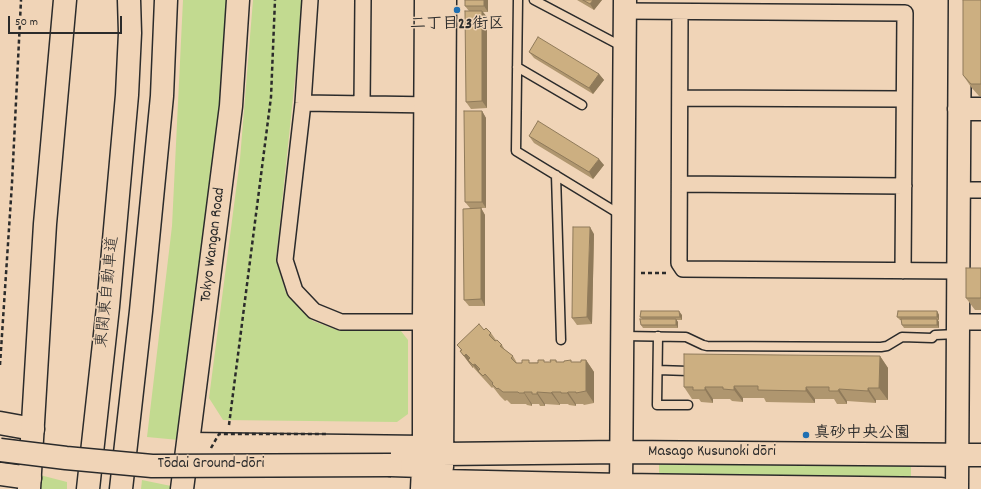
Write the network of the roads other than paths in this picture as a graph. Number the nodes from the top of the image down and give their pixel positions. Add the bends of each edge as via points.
1 (65, 0) edge
2 (75, 0) edge
3 (129, 0) edge
4 (166, 0) edge
5 (238, 0) edge
6 (310, 0) edge
7 (363, 0) edge
8 (426, 0) edge
9 (445, 0) edge
10 (518, 0) edge
11 (534, 0) edge
12 (960, 0) edge
13 (625, 6) edge
14 (680, 12) junction
15 (62, 26) junction
16 (625, 48) junction
17 (517, 67) junction
18 (680, 98) junction
19 (904, 99) junction
20 (303, 103) junction
21 (362, 104) junction
22 (435, 105) junction
23 (582, 105) dead end
24 (959, 109) junction
25 (981, 109) edge
26 (556, 175) junction
27 (680, 184) junction
28 (904, 186) junction
29 (623, 216) junction
30 (903, 271) junction
31 (958, 271) junction
32 (424, 322) junction
33 (969, 326) edge
34 (622, 336) junction
35 (658, 336) junction
36 (560, 340) dead end
37 (658, 370) junction
38 (688, 371) edge
39 (688, 404) dead end
40 (0, 423) edge
41 (33, 429) junction
42 (199, 448) junction
43 (0, 450) edge
44 (622, 452) junction
45 (957, 455) junction
46 (981, 455) edge
47 (430, 456) junction
48 (0, 474) edge
49 (29, 483) edge
50 (432, 487) edge
51 (621, 487) edge
52 (88, 489) edge
53 (121, 489) edge
54 (182, 489) edge
55 (941, 489) edge
56 (956, 489) edge

1 - 15 main road
2 - 15 main road
3 - 52 main road, 東関東自動車道 via 127,95
4 - 53 main road, 東関東自動車道 via 162,96
5 - 42 main road, Tokyo Wangan Road via 231,106
6 - 20 street
7 - 21 street
8 - 22 main road
9 - 22 main road
10 - 17 lane
11 - 16 lane
12 - 24 main road
13 - 14 street
13 - 16 main road
14 - 18 street
14 - 19 street via 905,13
15 - 41 main road via 45,224
16 - 29 main road
17 - 23 lane
17 - 26 lane via 516,151
18 - 19 street
18 - 27 street
19 - 28 street
20 - 21 street
20 - 32 street via 285,260 295,291 314,311 341,322
21 - 22 street
22 - 32 main road
22 - 47 main road
24 - 25 main road
24 - 31 main road
26 - 29 lane
26 - 36 lane
27 - 28 street
27 - 30 street via 679,263 683,269
28 - 30 street
29 - 34 main road
30 - 31 street
31 - 33 main road
32 - 47 main road
33 - 35 lane via 932,338 902,337 881,347 703,346 686,337
33 - 45 main road
34 - 35 lane
34 - 44 main road
35 - 37 lane
37 - 38 lane
37 - 39 lane via 657,405
40 - 41 main road
41 - 49 main road
42 - 47 main road
42 - 54 main road, Tokyo Wangan Road
43 - 47 main road, Tōdai Ground-dōri, bridge via 152,466 391,465
44 - 45 main road, Masago Kusunoki dōri
44 - 47 main road, Masago Kusunoki dōri
44 - 51 main road
45 - 46 main road, Masago Kusunoki dōri
45 - 56 main road
47 - 50 main road
48 - 49 main road
50 - 51 main road, Masago Kusunoki dōri
51 - 55 main road, Masago Kusunoki dōri

